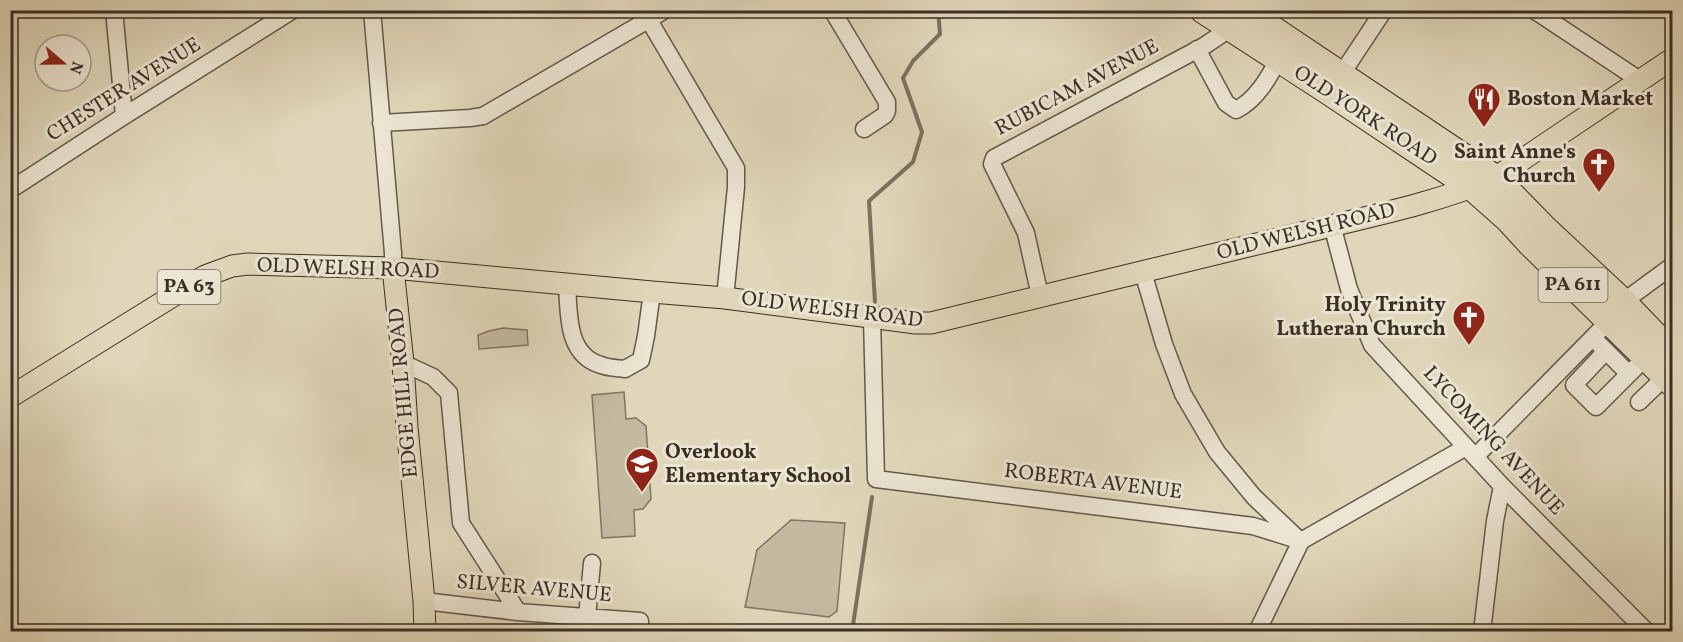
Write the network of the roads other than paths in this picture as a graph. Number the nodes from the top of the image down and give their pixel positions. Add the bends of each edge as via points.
1 (114, 10) edge
2 (293, 10) edge
3 (372, 10) edge
4 (665, 10) edge
5 (832, 10) edge
6 (1203, 10) edge
7 (1384, 10) edge
8 (1534, 10) edge
9 (646, 15) edge
10 (1237, 16) edge
11 (1197, 49) junction
12 (1276, 58) junction
13 (1672, 59) edge
14 (1341, 75) junction
15 (1641, 81) junction
16 (124, 116) junction
17 (381, 123) junction
18 (864, 129) dead end
19 (1484, 183) junction
20 (10, 190) edge
21 (1332, 225) junction
22 (1672, 266) edge
23 (393, 267) junction
24 (1143, 272) junction
25 (567, 284) junction
26 (652, 292) junction
27 (1041, 296) junction
28 (725, 298) junction
29 (872, 317) junction
30 (1608, 320) junction
31 (1606, 351) junction
32 (403, 363) junction
33 (1637, 365) junction
34 (1559, 371) junction
35 (1670, 371) edge
36 (1574, 384) junction
37 (10, 397) edge
38 (1639, 402) dead end
39 (1471, 452) junction
40 (1502, 486) junction
41 (1301, 541) junction
42 (592, 563) dead end
43 (424, 601) junction
44 (518, 612) junction
45 (586, 617) junction
46 (640, 626) edge
47 (425, 632) edge
48 (1257, 632) edge
49 (1482, 632) edge
50 (1647, 632) edge

1 - 16 street
2 - 16 street, CHESTER AVENUE
3 - 17 street, EDGE HILL ROAD
4 - 9 street
5 - 18 street via 887,102 885,115
6 - 10 highway, OLD YORK ROAD / PA 611
7 - 14 street
8 - 15 street
9 - 17 street via 483,116
9 - 28 street via 736,168
10 - 11 street, RUBICAM AVENUE via 1222,34
10 - 12 highway, OLD YORK ROAD / PA 611
10 - 14 highway, OLD YORK ROAD / PA 611
11 - 12 street via 1226,103 1236,110 1249,101 1248,92
11 - 27 street, RUBICAM AVENUE via 994,158 992,164 1026,233
12 - 19 highway, OLD YORK ROAD / PA 611
13 - 15 main road, OLD WELSH ROAD
14 - 19 highway, OLD YORK ROAD / PA 611
15 - 19 main road, OLD WELSH ROAD
16 - 20 street, CHESTER AVENUE
17 - 23 street, EDGE HILL ROAD
19 - 21 main road, OLD WELSH ROAD
19 - 30 highway, OLD YORK ROAD / PA 611 via 1545,229
21 - 24 main road, OLD WELSH ROAD
21 - 39 street, LYCOMING AVENUE via 1349,289 1372,345
22 - 30 street
23 - 25 main road, OLD WELSH ROAD
23 - 32 main road, EDGE HILL ROAD
23 - 37 main road, OLD WELSH ROAD / PA 63 via 248,264 219,270
24 - 27 main road, OLD WELSH ROAD
24 - 41 street via 1183,394 1217,452 1254,497
25 - 26 main road, OLD WELSH ROAD
25 - 26 street via 570,329 582,356 600,365 625,369 641,360
26 - 28 main road, OLD WELSH ROAD
27 - 29 main road, OLD WELSH ROAD via 931,323
28 - 29 main road, OLD WELSH ROAD
29 - 41 street, ROBERTA AVENUE via 876,478 1253,526
30 - 31 street
30 - 33 highway, OLD YORK ROAD / PA 611
30 - 34 street
30 - 35 highway, OLD YORK ROAD / PA 611
31 - 33 street
31 - 36 street
32 - 43 main road, EDGE HILL ROAD
32 - 44 street via 433,376 449,393 461,523
33 - 35 highway, OLD YORK ROAD / PA 611
33 - 36 street via 1596,407
34 - 36 street
34 - 39 street
35 - 38 street
39 - 40 street, LYCOMING AVENUE
39 - 41 street
40 - 49 street
40 - 50 street, LYCOMING AVENUE
41 - 48 street
42 - 45 street
43 - 44 street, SILVER AVENUE
43 - 47 main road, EDGE HILL ROAD
44 - 45 street, SILVER AVENUE
45 - 46 street, SILVER AVENUE

